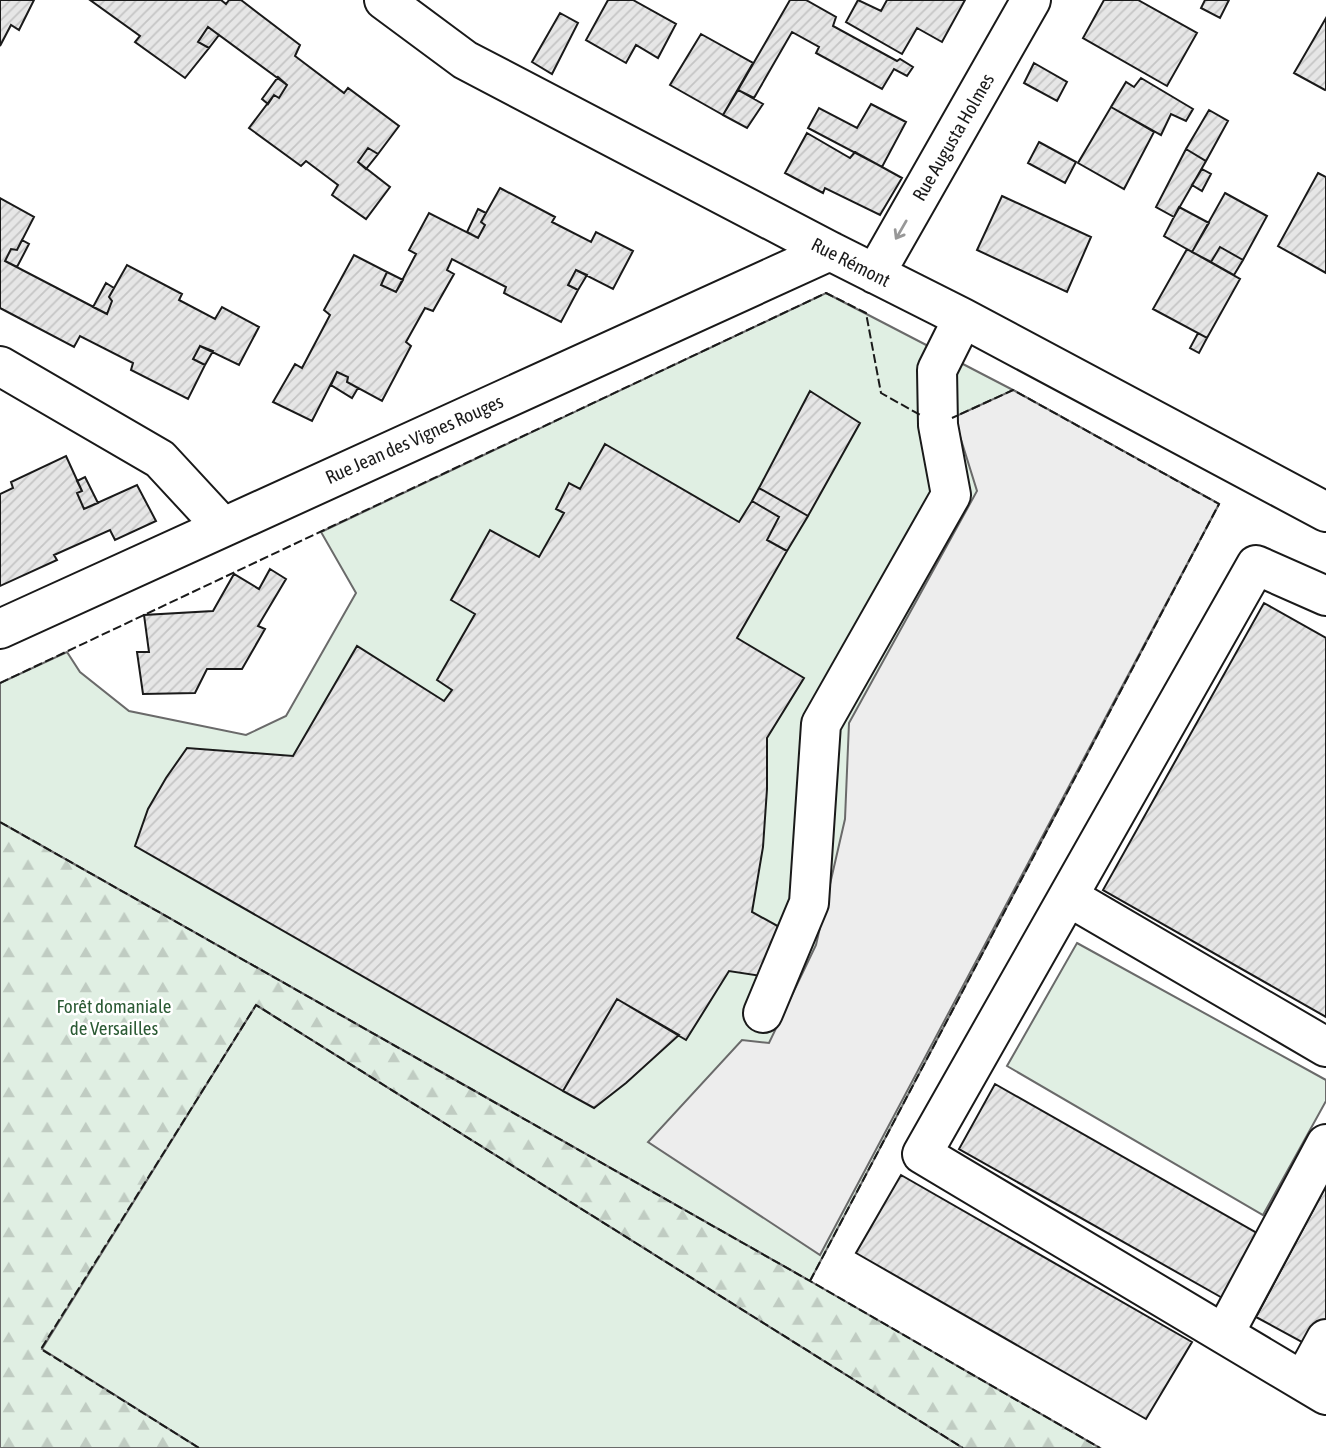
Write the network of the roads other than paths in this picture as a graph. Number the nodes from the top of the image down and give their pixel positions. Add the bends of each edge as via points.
1 (384, 0) edge
2 (1031, 0) edge
3 (830, 251) junction
4 (875, 274) junction
5 (963, 318) junction
6 (0, 366) edge
7 (1326, 512) edge
8 (222, 526) junction
9 (1326, 596) edge
10 (0, 629) edge
11 (1069, 897) junction
12 (763, 1013) dead end
13 (1326, 1047) edge
14 (1326, 1144) edge
15 (1223, 1334) junction
16 (1326, 1339) edge
17 (1314, 1388) edge

1 - 3 street, Rue Rémont via 465,60
2 -> 4 street, Rue Augusta Holmes
3 - 4 street, Rue Rémont
3 - 8 street, Rue Jean des Vignes Rouges
4 - 5 street, Rue Rémont
5 - 7 street, Rue Rémont
5 - 12 street via 937,370 938,425 951,495 889,626 821,724 809,903
6 - 8 street via 160,459
8 - 10 street, Rue Jean des Vignes Rouges
9 - 11 street via 1256,565
11 - 13 street
11 - 15 street via 922,1154
14 - 15 street
15 - 17 street
16 - 17 street

